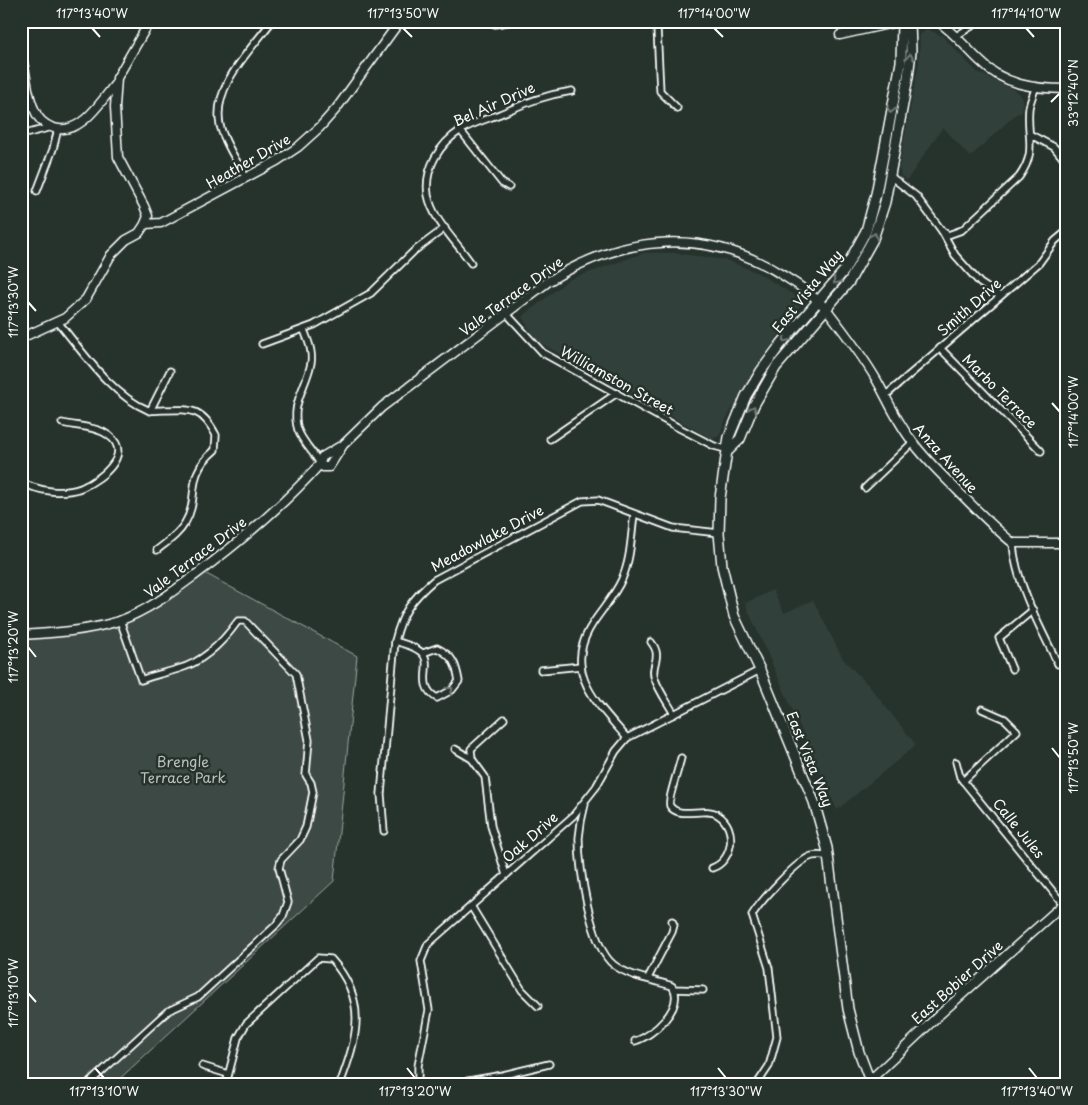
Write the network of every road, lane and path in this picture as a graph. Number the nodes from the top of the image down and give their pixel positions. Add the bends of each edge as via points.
1 (150, 21) edge
2 (272, 21) edge
3 (400, 21) edge
4 (487, 21) edge
5 (514, 21) edge
6 (654, 21) edge
7 (902, 21) edge
8 (910, 21) edge
9 (936, 21) edge
10 (980, 21) edge
11 (840, 36) dead end
12 (956, 36) junction
13 (21, 55) edge
14 (116, 83) junction
15 (1035, 89) junction
16 (1067, 89) edge
17 (572, 91) dead end
18 (676, 108) dead end
19 (55, 128) junction
20 (460, 130) junction
21 (1031, 134) junction
22 (21, 135) edge
23 (883, 151) junction
24 (1067, 163) edge
25 (890, 176) junction
26 (246, 178) junction
27 (509, 187) dead end
28 (37, 191) dead end
29 (885, 202) junction
30 (145, 224) junction
31 (445, 228) junction
32 (942, 231) junction
33 (1066, 233) edge
34 (471, 263) dead end
35 (1000, 296) junction
36 (818, 302) junction
37 (826, 310) junction
38 (506, 313) junction
39 (58, 322) junction
40 (304, 330) junction
41 (21, 338) edge
42 (262, 344) dead end
43 (940, 348) junction
44 (170, 372) dead end
45 (617, 393) junction
46 (885, 396) junction
47 (150, 411) junction
48 (62, 423) dead end
49 (550, 439) dead end
50 (912, 442) junction
51 (729, 450) junction
52 (1042, 451) dead end
53 (324, 461) junction
54 (21, 482) edge
55 (864, 488) dead end
56 (634, 515) junction
57 (719, 533) junction
58 (1013, 543) junction
59 (1067, 543) edge
60 (157, 550) dead end
61 (1033, 610) junction
62 (120, 620) junction
63 (21, 635) edge
64 (395, 641) junction
65 (651, 642) dead end
66 (423, 653) junction
67 (1067, 659) edge
68 (581, 666) junction
69 (1012, 669) dead end
70 (541, 670) dead end
71 (760, 670) junction
72 (982, 709) dead end
73 (674, 714) junction
74 (504, 719) dead end
75 (627, 738) junction
76 (455, 749) dead end
77 (680, 758) dead end
78 (472, 759) junction
79 (956, 762) dead end
80 (963, 780) junction
81 (585, 804) junction
82 (384, 831) dead end
83 (828, 856) junction
84 (712, 868) dead end
85 (506, 875) junction
86 (1066, 903) edge
87 (471, 906) junction
88 (672, 921) dead end
89 (648, 978) junction
90 (674, 989) junction
91 (704, 990) dead end
92 (538, 1006) dead end
93 (635, 1041) dead end
94 (549, 1064) dead end
95 (202, 1066) dead end
96 (228, 1074) junction
97 (869, 1082) edge
98 (88, 1084) edge
99 (226, 1084) edge
100 (340, 1084) edge
101 (418, 1084) edge
102 (451, 1084) edge
103 (757, 1084) edge

1 - 14 main road
2 - 26 street via 228,82 221,98 220,127
3 - 26 main road, Heather Drive via 319,128 298,147
4 - 5 street via 495,24
6 - 18 street via 660,91
7 - 11 main road
7 -> 23 main road, East Vista Way via 901,62
25 -> 8 main road, East Vista Way via 908,77
9 - 12 main road
10 - 12 street
12 - 15 main road via 992,71
13 - 19 main road via 34,111 42,121
14 - 19 main road via 84,119 70,128
14 - 30 main road via 118,157 144,206 148,216
15 - 16 main road
15 - 21 street via 1029,108
17 - 20 street, Bel Air Drive via 545,95
19 - 22 street
19 - 28 street via 53,149
20 - 27 street via 502,183
20 - 31 street, Bel Air Drive via 441,148 429,170 428,196
21 - 24 street via 1054,147
21 - 32 street via 1029,162 1019,176 962,230 948,235
23 - 29 main road via 888,155 883,188
23 -> 36 main road, East Vista Way via 876,194 861,242 844,271
25 - 29 main road, East Vista Way
25 - 32 street via 916,196
26 - 30 main road, Heather Drive via 161,223
37 -> 29 main road, East Vista Way via 851,279 873,239
30 - 39 main road via 139,233 116,248 86,299
31 - 34 street, Bel Air Drive
31 - 40 street via 414,251 372,293
32 - 35 street via 954,255 980,283
33 - 35 street, Smith Drive via 1055,241 1039,263
35 - 43 street, Smith Drive
36 - 37 main road, Vale Terrace Drive
36 - 38 main road, Vale Terrace Drive via 795,282 744,255 716,247 664,242 620,248 588,260 549,281
36 -> 51 main road, East Vista Way via 761,370 738,414 729,437
37 - 46 main road, Anza Avenue via 864,360
51 -> 37 main road, East Vista Way via 740,439 754,405 776,368
38 - 45 street, Williamston Street via 543,353
38 - 53 main road, Vale Terrace Drive via 382,407
39 - 41 main road
39 - 47 street via 106,380
40 - 42 street
40 - 53 street via 310,344 311,362 295,414 299,432
43 - 46 street, Smith Drive
43 - 52 street, Marbo Terrace
44 - 47 street
45 - 49 street
45 - 51 street, Williamston Street via 714,446
46 - 50 main road, Anza Avenue
47 - 60 street via 188,409 200,413 210,424 217,440 215,450 196,472 185,523
48 - 54 street via 101,430 109,436 117,453 114,466 106,474 79,488 51,491
50 - 55 street
50 - 58 main road, Anza Avenue
51 - 57 main road, East Vista Way via 720,498
53 - 62 main road, Vale Terrace Drive via 248,535 164,598
56 - 57 street, Meadowlake Drive via 673,528
56 - 64 street, Meadowlake Drive via 598,500 582,501 434,580 414,597 400,620
56 - 68 street via 623,577 583,642
57 - 71 main road, East Vista Way via 722,566 734,616
58 - 59 main road
58 - 61 street via 1016,562
61 - 67 street via 1058,664
61 - 69 street via 999,638
62 - 63 main road, Vale Terrace Drive via 69,632
62 - 98 street via 141,680 197,662 214,650 238,621 245,621 296,674 309,740 306,775 312,783 312,792 306,827 300,840 281,860 279,868 288,902 279,921 198,997 168,1011
64 - 66 street
64 - 82 street, Meadowlake Drive via 381,794
65 - 73 street via 658,655 654,679
66 -> 66 street via 426,658 424,683 437,698 452,690 459,681 456,665 452,657 436,648
68 - 70 street
68 - 75 street via 583,681 590,694
71 - 73 street, Oak Drive
71 - 83 main road, East Vista Way via 814,802
72 - 80 street via 1005,719 1016,731
73 - 75 street, Oak Drive
74 - 78 street via 470,749
75 - 81 street, Oak Drive
76 - 78 street
77 - 84 street via 669,805 673,810 718,814 730,828 726,860
78 - 85 street via 485,777 490,826
79 - 80 street, Calle Jules
80 - 86 street, Calle Jules
81 - 85 street, Oak Drive
81 - 89 street via 579,836 580,857 584,892 594,928 605,955 614,965
83 - 97 main road, East Vista Way via 848,1009
83 - 103 street via 812,856 797,865 752,915 769,968 777,1037 769,1066
85 - 87 street, Oak Drive
86 - 97 main road, East Bobier Drive
87 - 92 street via 522,990
87 - 101 street, Oak Drive via 428,944 422,954 429,1010 418,1066
88 - 89 street via 672,932
89 - 90 street
90 - 91 street
90 - 93 street via 676,997 661,1026 647,1038
94 - 102 street via 503,1076
95 - 96 street
96 - 99 street
96 - 100 street via 238,1038 246,1024 318,958 331,959 355,997 356,1031

